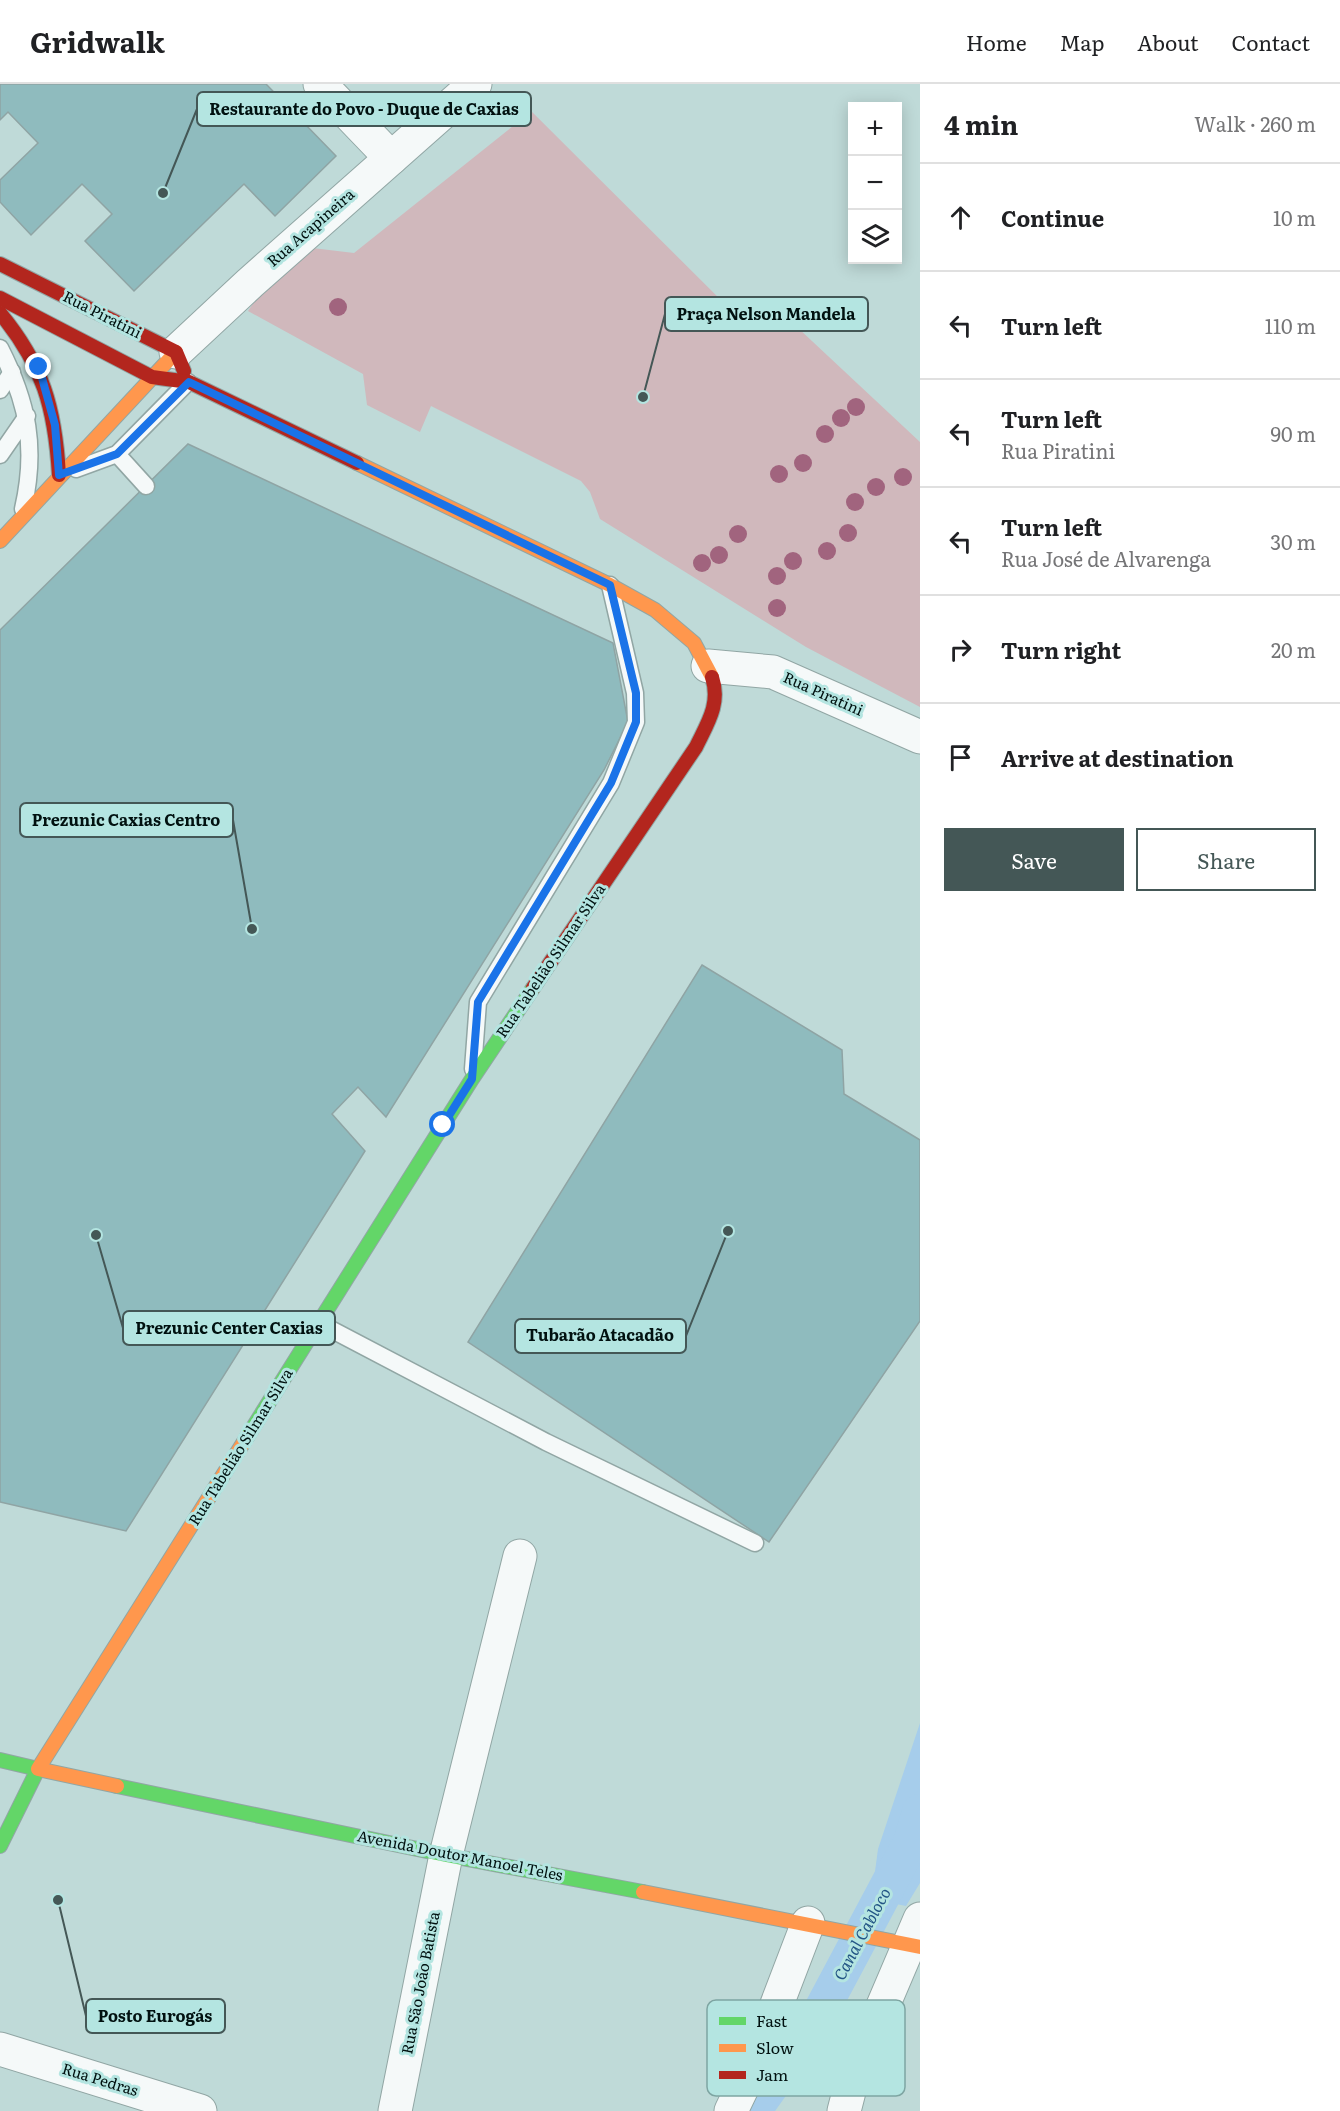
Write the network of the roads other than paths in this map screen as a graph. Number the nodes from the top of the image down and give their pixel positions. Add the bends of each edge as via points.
1 (320, 84) edge
2 (475, 84) edge
3 (391, 158) junction
4 (0, 264) edge
5 (0, 298) edge
6 (0, 313) edge
7 (0, 348) edge
8 (176, 352) junction
9 (12, 372) junction
10 (152, 377) junction
11 (189, 382) junction
12 (0, 390) edge
13 (27, 416) junction
14 (117, 454) junction
15 (0, 455) edge
16 (59, 475) junction
17 (146, 486) dead end
18 (21, 518) junction
19 (0, 541) edge
20 (610, 585) junction
21 (708, 666) junction
22 (920, 737) edge
23 (472, 1079) junction
24 (319, 1323) junction
25 (755, 1543) dead end
26 (520, 1556) dead end
27 (0, 1760) edge
28 (38, 1769) junction
29 (0, 1846) edge
30 (446, 1854) junction
31 (816, 1925) junction
32 (909, 1938) edge
33 (782, 2000) edge
34 (884, 2000) edge
35 (0, 2049) edge
36 (738, 2096) edge
37 (848, 2096) edge
38 (200, 2111) edge
39 (395, 2111) edge
40 (731, 2111) edge
41 (844, 2111) edge

1 - 3 street
2 - 3 street, Rua Acapineira
3 - 8 street, Rua Acapineira
4 - 8 main road, Rua Piratini
5 - 10 main road
6 - 16 main road via 39,367 55,425
7 - 9 lane
8 - 10 main road, Rua Acapineira
8 - 11 main road
9 - 12 lane
9 - 13 lane
10 - 11 main road
10 - 16 main road, Rua Acapineira
11 - 14 lane
11 - 20 main road
13 - 15 lane
13 - 18 lane via 30,466
14 - 16 lane
14 - 17 lane
16 - 18 main road, Rua Acapineira
18 - 19 main road, Rua Acapineira
20 - 21 main road via 673,621 696,645
20 - 23 lane via 636,693 636,722 611,783 478,1002
21 - 22 street, Rua Piratini via 773,672
21 - 23 main road, Rua Tabelião Silmar Silva via 716,700 702,735
23 - 24 main road, Rua Tabelião Silmar Silva
24 - 25 lane via 546,1442
24 - 28 main road, Rua Tabelião Silmar Silva
26 - 30 street, Rua São João Batista
27 - 28 main road, Avenida Doutor Manoel Teles
28 - 29 main road, Rua Tabelião Silmar Silva
28 - 30 main road, Avenida Doutor Manoel Teles
30 - 31 main road, Avenida Doutor Manoel Teles
30 - 39 street, Rua São João Batista
31 - 32 main road, Avenida Doutor Manoel Teles
31 - 33 street
32 - 34 street
35 - 38 street, Rua Pedras
36 - 40 street
37 - 41 street

